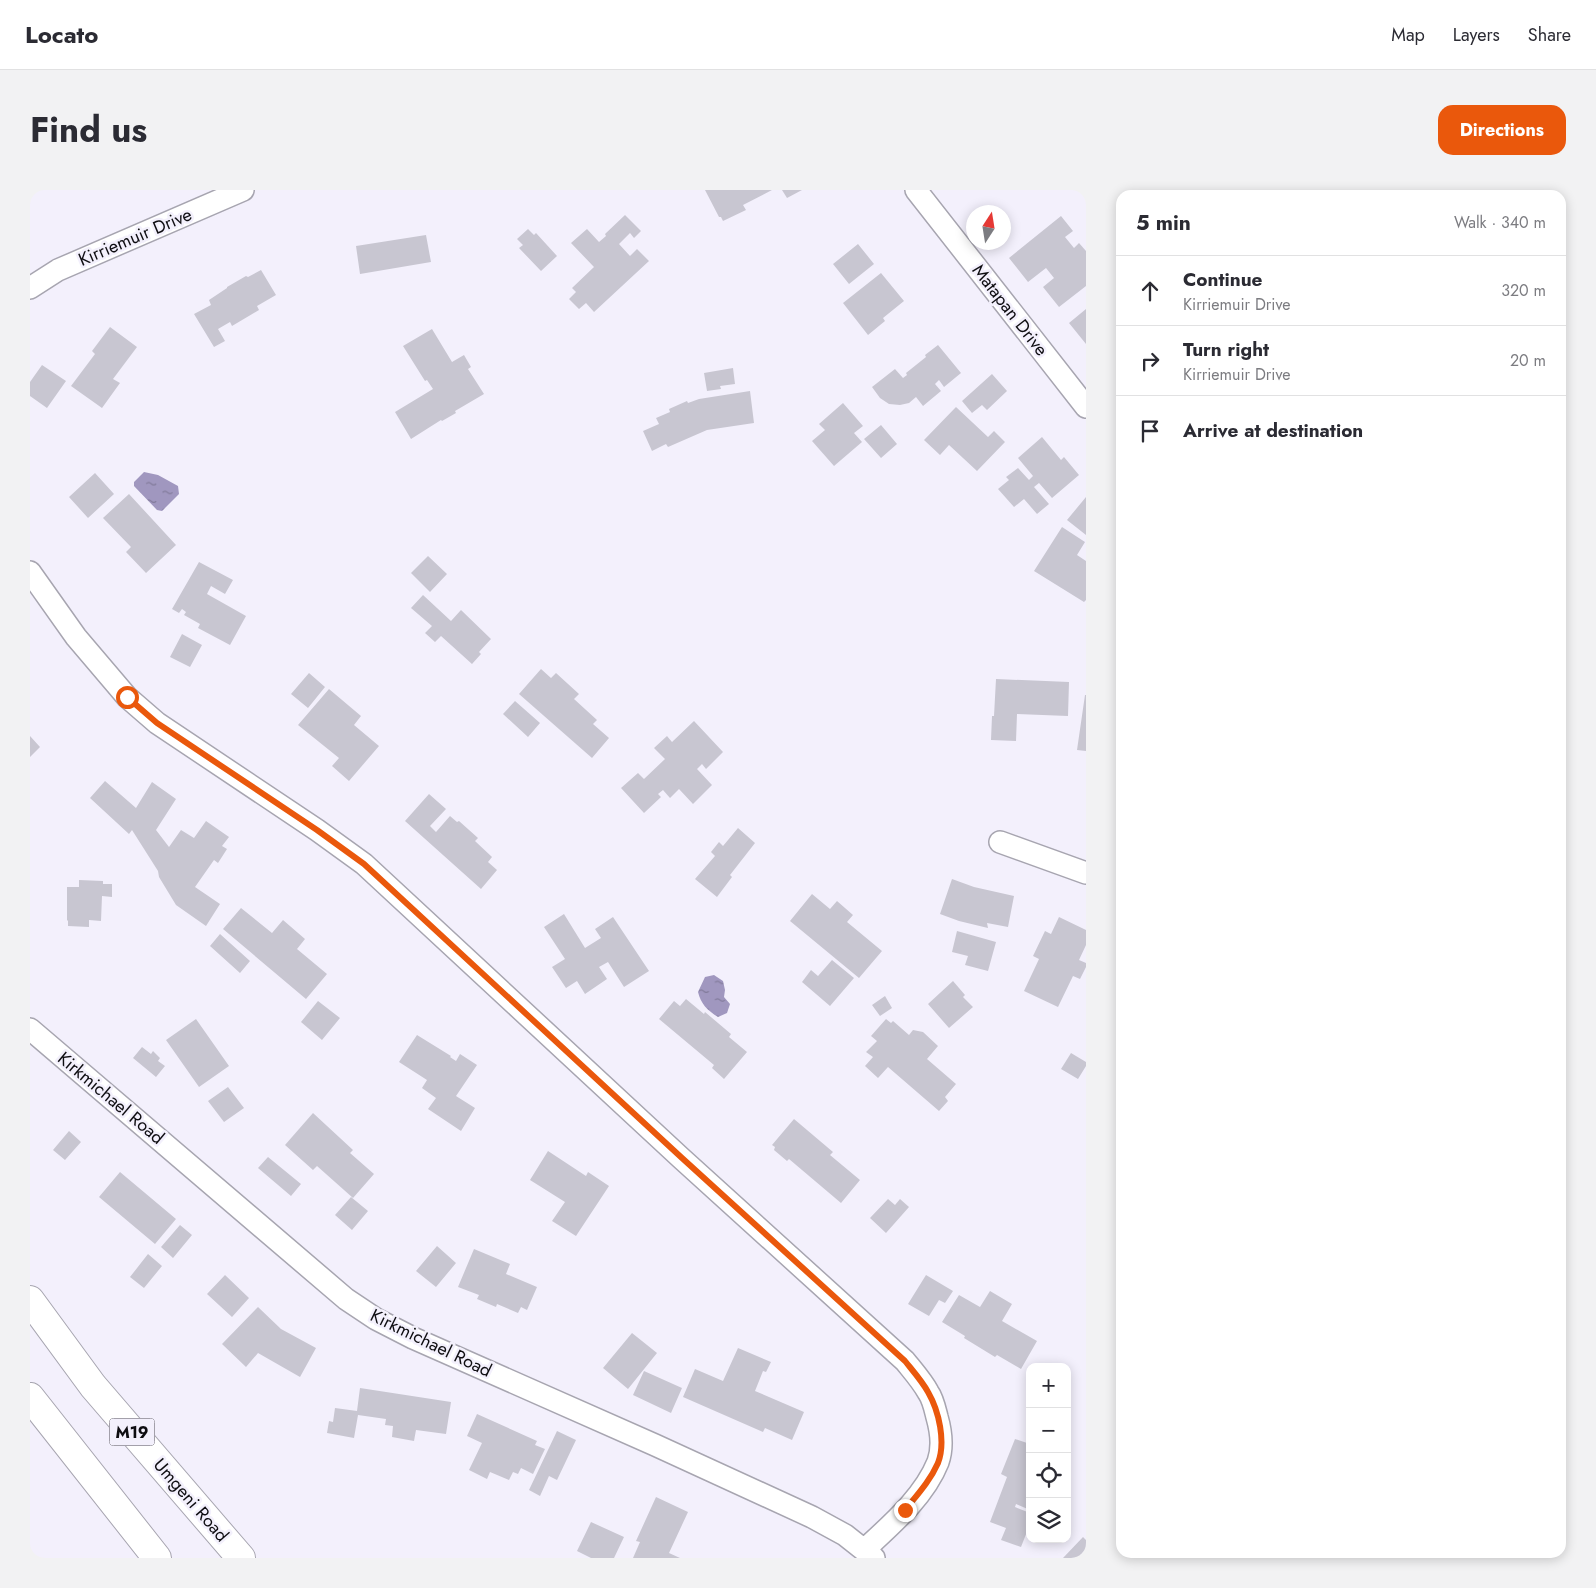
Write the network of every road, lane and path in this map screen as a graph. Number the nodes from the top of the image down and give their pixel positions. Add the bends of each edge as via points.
1 (243, 190) edge
2 (916, 190) edge
3 (30, 288) edge
4 (1086, 407) edge
5 (30, 572) edge
6 (1000, 842) dead end
7 (1086, 873) edge
8 (30, 1029) edge
9 (30, 1300) edge
10 (30, 1397) edge
11 (869, 1554) edge
12 (157, 1558) edge
13 (240, 1558) edge

1 - 3 street, Kirriemuir Drive via 58,270
2 - 4 street, Matapan Drive
5 - 11 street via 76,637 127,697 157,723 364,864 905,1361 929,1392 940,1426 941,1445 938,1461 927,1483
6 - 7 street
8 - 11 street, Kirkmichael Road via 346,1299 376,1319 812,1517
9 - 13 highway, Umgeni Road / M19 via 94,1386
10 - 12 highway

